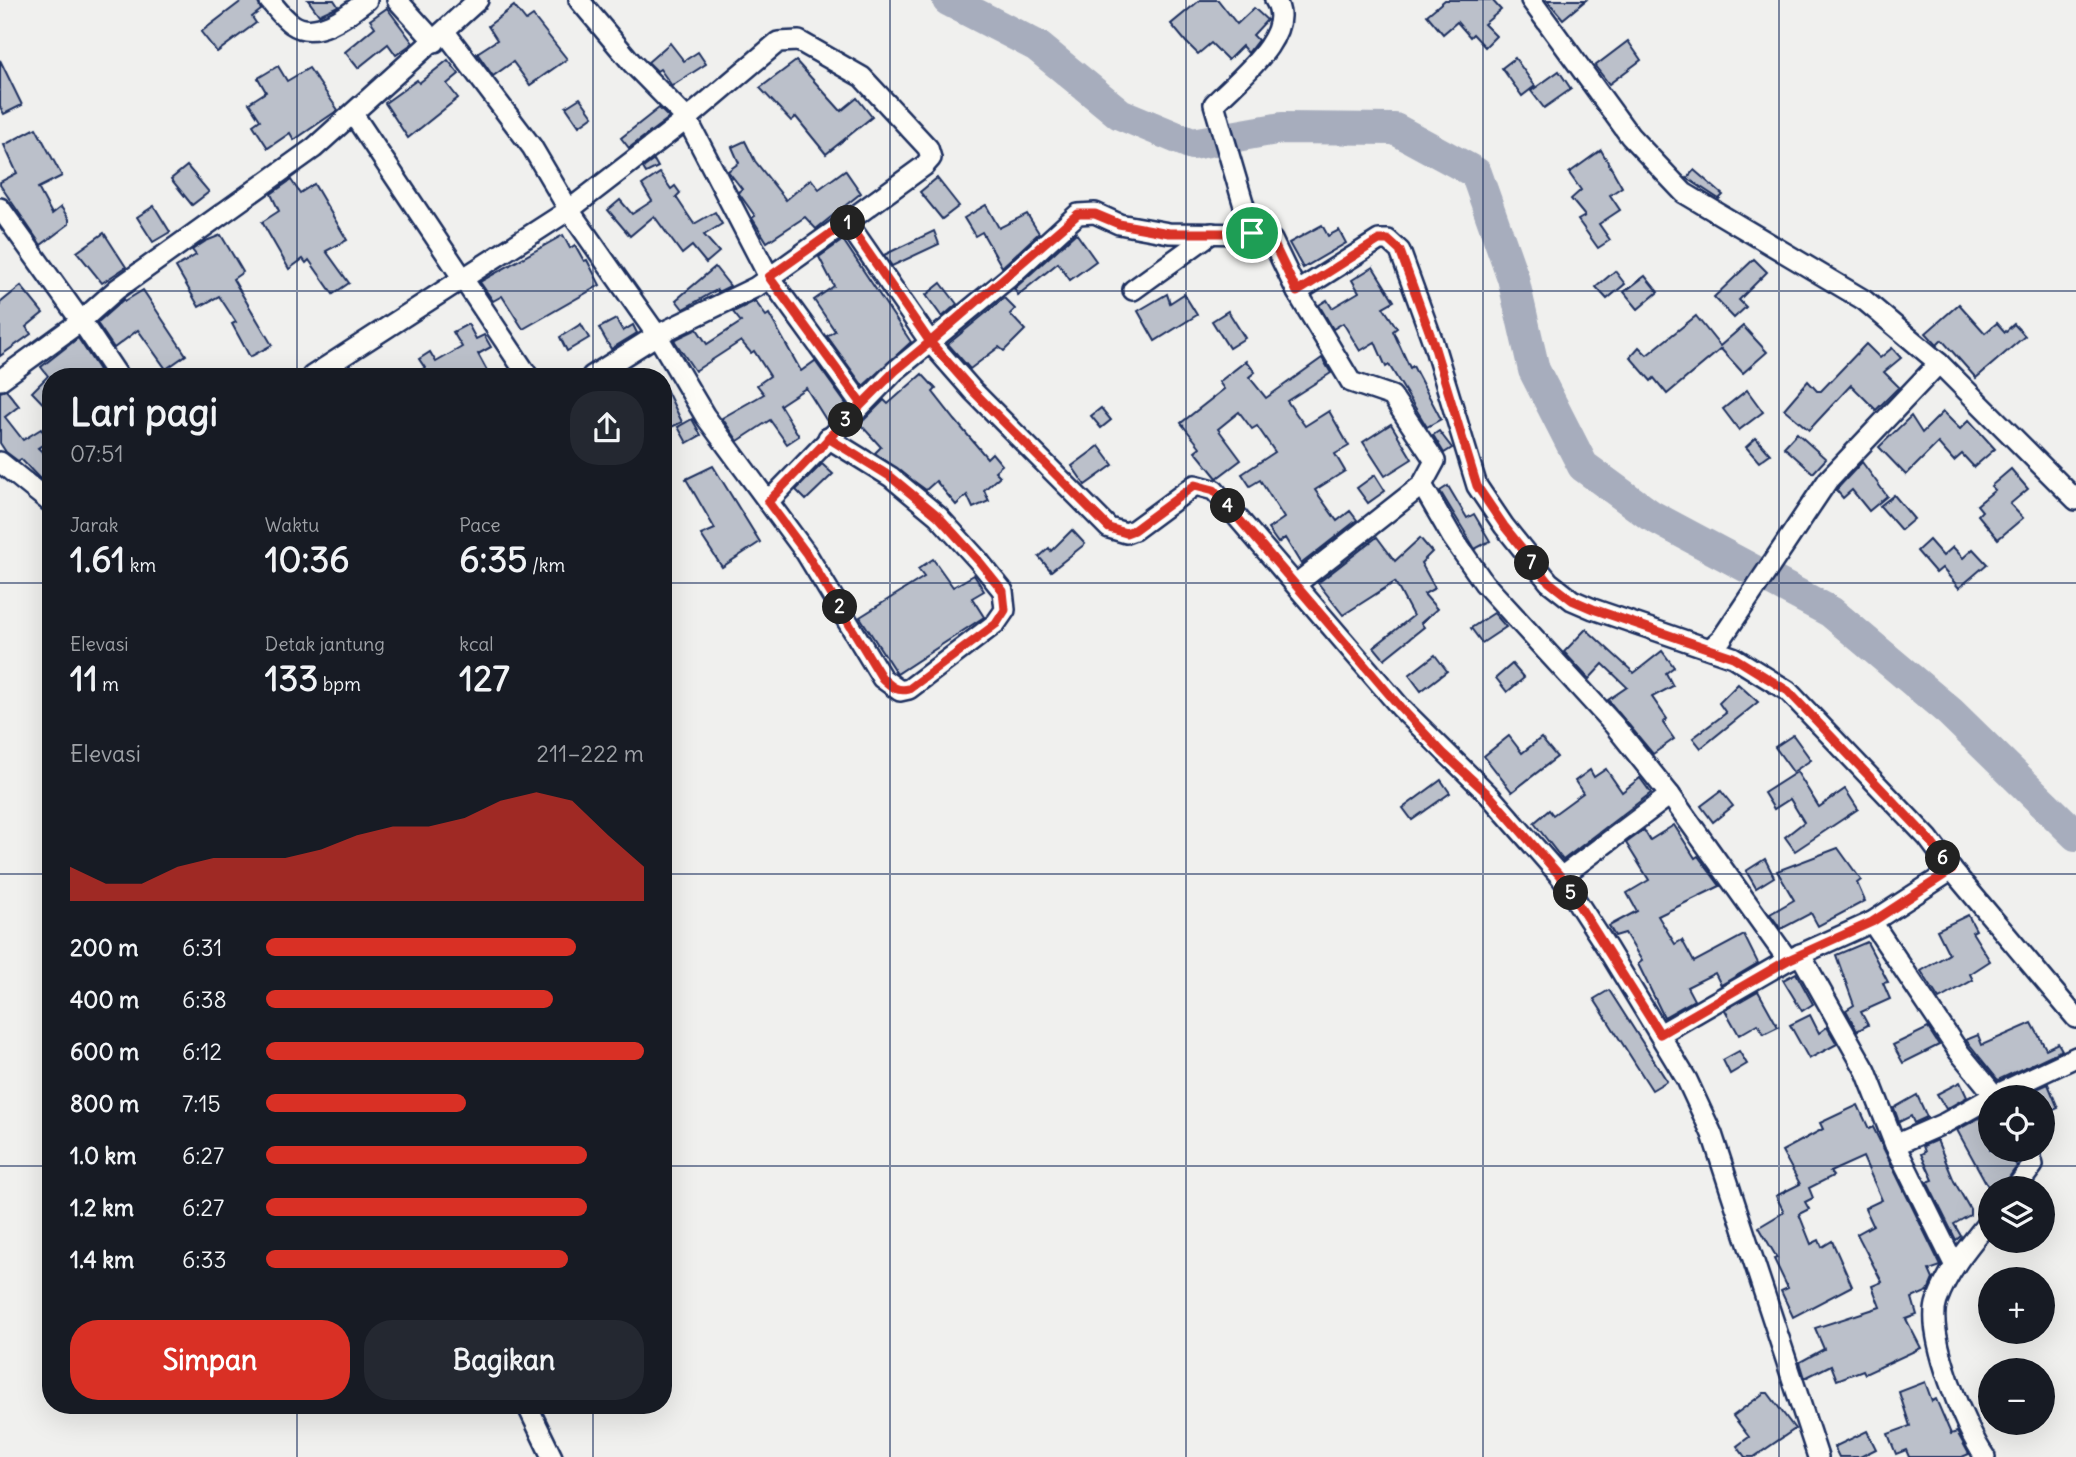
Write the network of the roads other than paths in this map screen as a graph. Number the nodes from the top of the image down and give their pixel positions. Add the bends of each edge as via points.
1 (269, 0) edge
2 (367, 0) edge
3 (397, 0) edge
4 (478, 0) edge
5 (579, 0) edge
6 (1275, 0) edge
7 (1531, 0) edge
8 (440, 37) junction
9 (353, 114) junction
10 (687, 119) junction
11 (0, 208) edge
12 (569, 210) junction
13 (847, 222) junction
14 (1212, 233) junction
15 (1252, 233) junction
16 (769, 277) junction
17 (464, 279) junction
18 (1133, 290) dead end
19 (1297, 292) junction
20 (81, 321) junction
21 (657, 335) junction
22 (930, 342) junction
23 (1939, 363) junction
24 (113, 368) edge
25 (325, 368) edge
26 (523, 368) edge
27 (605, 368) edge
28 (0, 380) edge
29 (862, 404) junction
30 (828, 438) junction
31 (0, 462) edge
32 (1422, 485) junction
33 (42, 496) edge
34 (2076, 500) edge
35 (768, 502) junction
36 (1296, 584) junction
37 (1717, 643) junction
38 (1670, 795) junction
39 (1952, 870) junction
40 (1561, 877) junction
41 (1872, 922) junction
42 (1794, 957) junction
43 (2076, 1018) edge
44 (1660, 1034) junction
45 (2076, 1057) edge
46 (1984, 1085) edge
47 (2018, 1085) edge
48 (1978, 1105) edge
49 (1895, 1146) junction
50 (1978, 1235) edge
51 (1954, 1264) junction
52 (531, 1414) edge
53 (552, 1457) edge
54 (1818, 1457) edge
55 (1985, 1457) edge

1 - 2 street via 291,24 312,30 328,26
3 - 8 street
4 - 8 street
5 - 10 street
6 - 15 street via 1280,21 1277,33 1266,51 1214,104
7 - 23 street via 1630,136 1684,192 1864,300
8 - 9 street
8 - 12 street via 532,147
9 - 17 street
9 - 20 street via 314,148 117,289
10 - 12 street
10 - 13 street via 778,42 799,41 862,77 923,139 931,158
10 - 16 street
11 - 20 street
12 - 17 street
12 - 21 street
13 - 16 street
13 - 22 street
14 - 15 street
14 - 18 street
14 - 22 street via 1169,233 1078,214
15 - 19 street via 1272,240
16 - 21 street via 715,309
16 - 29 street
17 - 25 street
17 - 26 street
19 - 32 street via 1351,382 1392,396 1434,458
19 - 37 street via 1379,240 1394,244 1433,342 1472,475 1529,559 1572,600
20 - 24 street
20 - 28 street
21 - 27 street
21 - 35 street via 705,416
22 - 29 street
22 - 36 street via 1109,528 1126,533 1134,530 1186,489 1204,485 1214,490
23 - 34 street
23 - 37 street via 1835,472
29 - 30 street
30 - 35 street
30 - 35 street via 891,477 938,516 978,560 1003,591 1005,610 996,624 909,689 892,687
31 - 33 street
32 - 36 street
32 - 38 street via 1484,583 1614,725
36 - 40 street via 1401,708 1490,796
37 - 39 street via 1788,691 1928,838
38 - 40 street
38 - 42 street
39 - 41 street
39 - 43 street
40 - 44 street
41 - 42 street
41 - 46 street
42 - 44 street
42 - 49 street via 1866,1071
44 - 54 street via 1712,1134
45 - 47 street
48 - 49 street
49 - 51 street
50 - 51 street
51 - 55 street via 1936,1304 1941,1360 1971,1437
52 - 53 street

